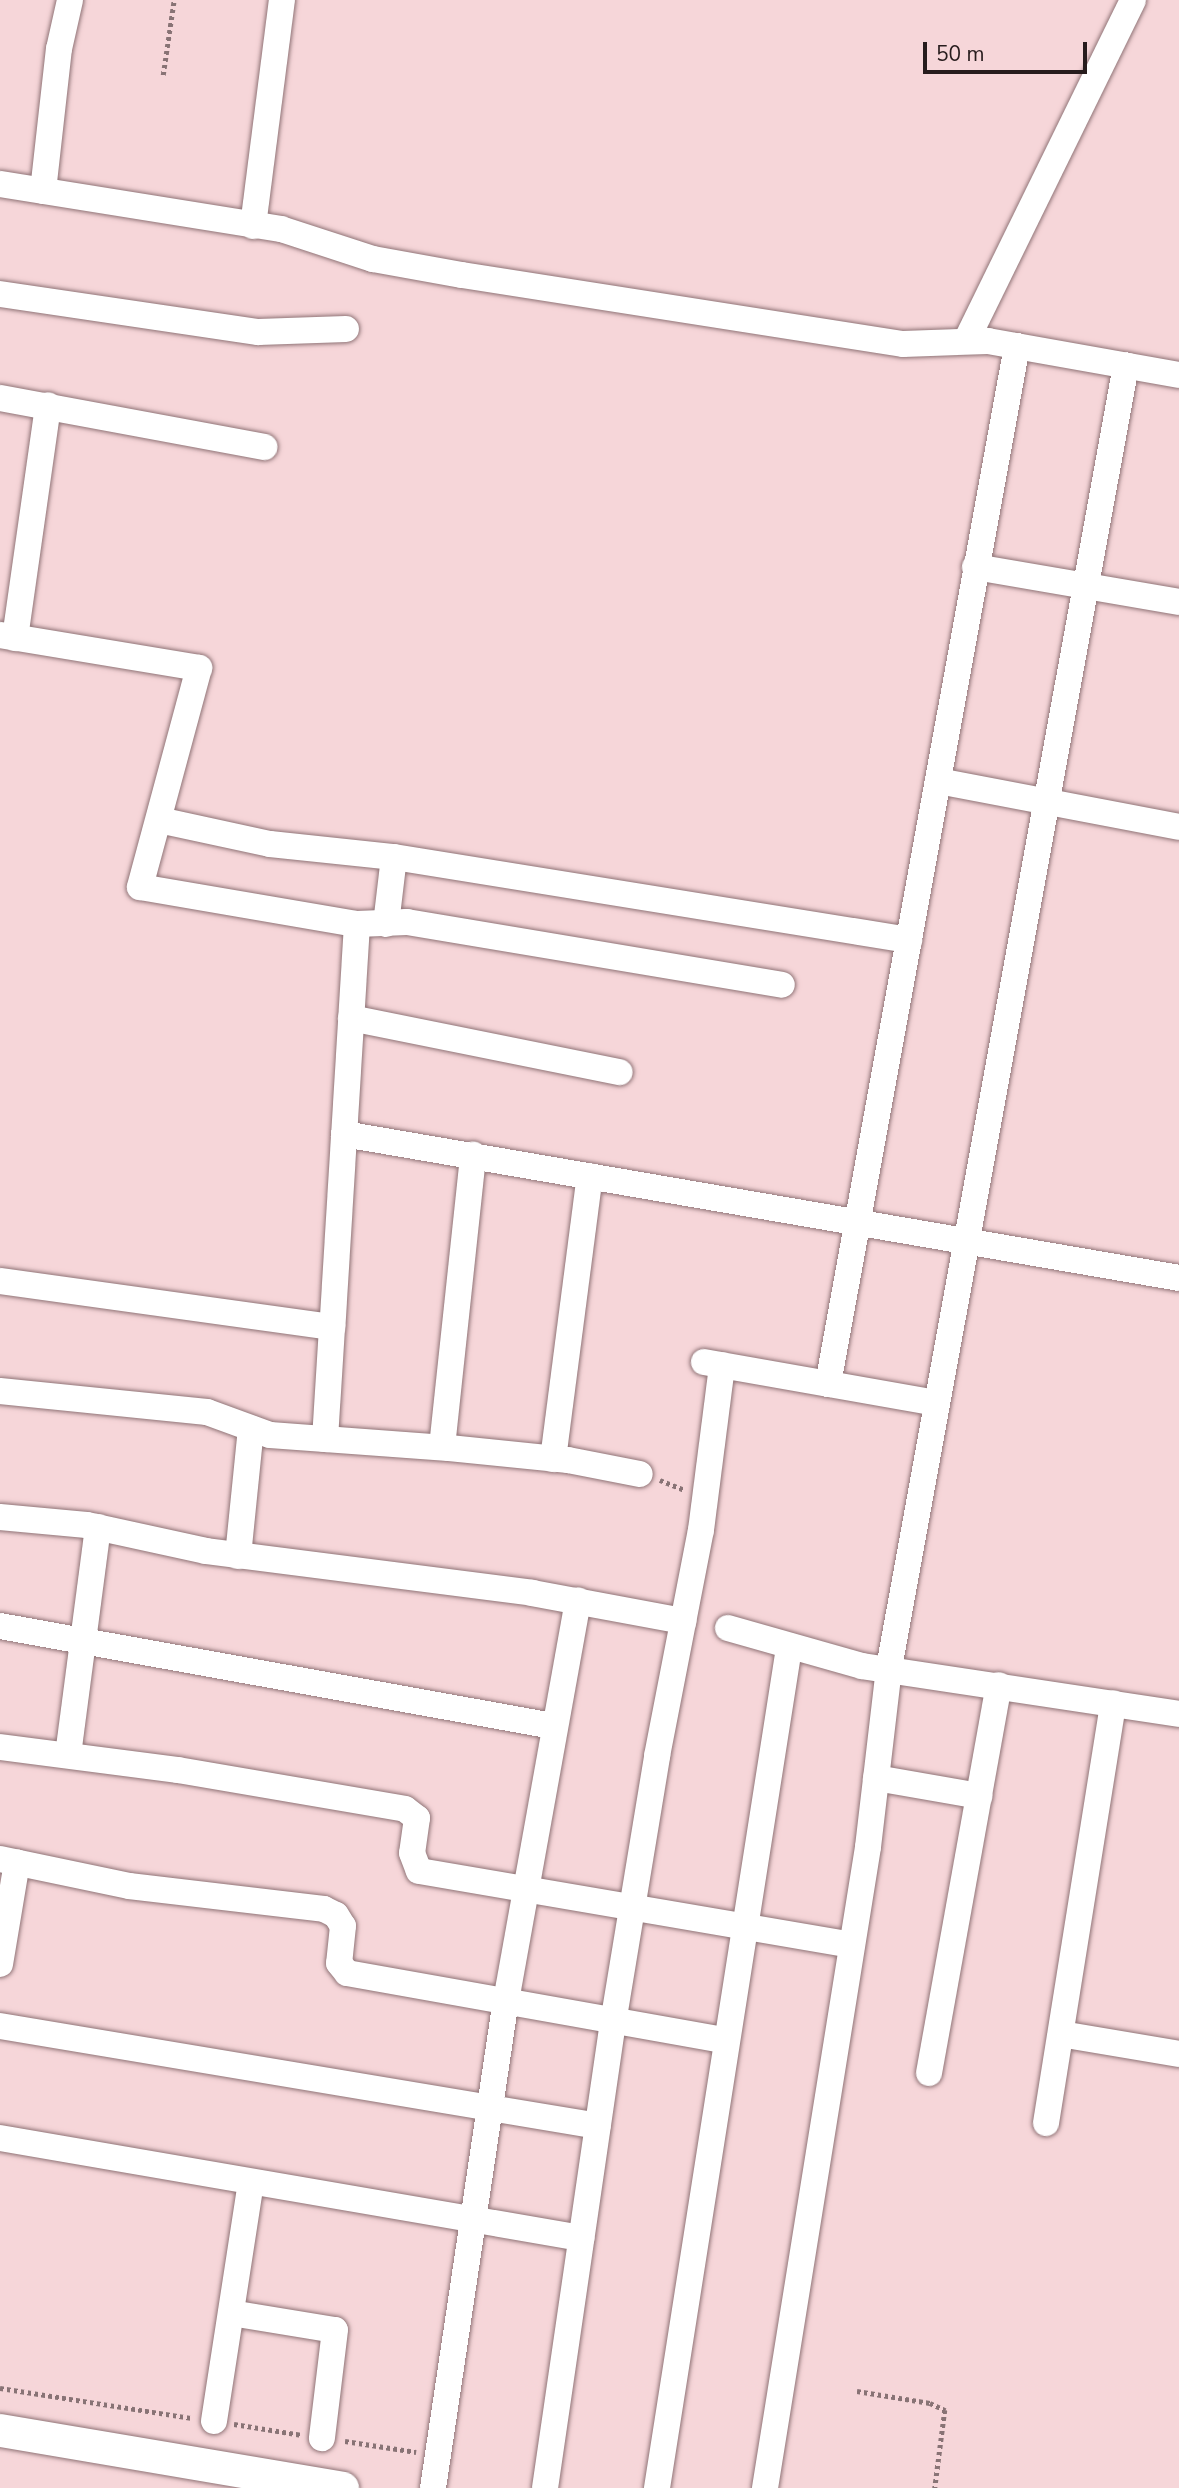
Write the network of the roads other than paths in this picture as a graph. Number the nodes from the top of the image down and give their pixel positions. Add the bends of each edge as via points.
1 (70, 0) edge
2 (282, 0) edge
3 (1132, 0) edge
4 (0, 184) edge
5 (43, 191) junction
6 (253, 226) junction
7 (0, 294) edge
8 (346, 329) dead end
9 (967, 340) junction
10 (1017, 346) junction
11 (1126, 365) junction
12 (1179, 375) edge
13 (0, 398) edge
14 (48, 405) junction
15 (265, 447) dead end
16 (975, 567) junction
17 (1085, 585) junction
18 (1179, 602) edge
19 (7, 636) edge
20 (938, 781) junction
21 (1045, 803) junction
22 (159, 820) junction
23 (1179, 827) edge
24 (394, 857) junction
25 (357, 924) junction
26 (386, 924) junction
27 (909, 940) junction
28 (782, 985) dead end
29 (351, 1018) junction
30 (620, 1072) dead end
31 (344, 1134) junction
32 (473, 1155) junction
33 (590, 1176) junction
34 (859, 1221) junction
35 (964, 1239) junction
36 (1179, 1278) edge
37 (0, 1281) edge
38 (332, 1327) junction
39 (828, 1384) junction
40 (0, 1391) edge
41 (936, 1403) junction
42 (251, 1429) junction
43 (325, 1439) junction
44 (442, 1447) junction
45 (554, 1459) junction
46 (640, 1474) road end
47 (0, 1517) edge
48 (98, 1527) junction
49 (238, 1556) junction
50 (578, 1600) junction
51 (683, 1621) junction
52 (0, 1626) edge
53 (728, 1628) dead end
54 (83, 1640) junction
55 (789, 1648) junction
56 (889, 1668) junction
57 (999, 1685) junction
58 (1113, 1703) junction
59 (1179, 1714) edge
60 (554, 1726) junction
61 (0, 1747) edge
62 (68, 1755) junction
63 (876, 1779) junction
64 (979, 1796) junction
65 (8, 1860) edge
66 (525, 1892) junction
67 (632, 1908) junction
68 (744, 1927) junction
69 (852, 1945) junction
70 (0, 1964) edge
71 (506, 2001) junction
72 (614, 2017) junction
73 (0, 2026) edge
74 (1061, 2034) junction
75 (725, 2040) junction
76 (1179, 2054) edge
77 (929, 2073) dead end
78 (488, 2111) junction
79 (1046, 2123) dead end
80 (598, 2126) junction
81 (0, 2138) edge
82 (251, 2183) junction
83 (471, 2222) junction
84 (581, 2238) junction
85 (231, 2313) junction
86 (214, 2421) dead end
87 (0, 2430) edge
88 (322, 2438) dead end
89 (342, 2488) edge
90 (433, 2488) edge
91 (545, 2488) edge
92 (657, 2488) edge
93 (765, 2488) edge

1 - 5 street via 59,49
2 - 6 street
3 - 9 street
4 - 5 street
5 - 6 street
6 - 9 street via 281,229 407,266 771,325 902,344
7 - 8 street via 258,332
9 - 10 street
10 - 11 street
10 - 16 street
11 - 12 street
11 - 17 street
13 - 14 street
14 - 15 street
14 - 19 street
16 - 17 street
16 - 20 street
17 - 18 street
17 - 21 street
19 - 22 street via 199,668
20 - 21 street
20 - 27 street
21 - 23 street
21 - 35 street
22 - 24 street via 270,844
22 - 25 street via 140,887
24 - 26 street
24 - 27 street
25 - 26 street
25 - 29 street
26 - 28 street via 407,922
27 - 34 street
29 - 30 street
29 - 31 street
31 - 32 street
31 - 38 street
32 - 33 street
32 - 44 street
33 - 34 street
33 - 45 street
34 - 35 street
34 - 39 street
35 - 36 street
35 - 41 street
37 - 38 street
38 - 43 street
39 - 41 street
39 - 51 street via 713,1364 705,1498
40 - 42 street via 207,1412
41 - 56 street
42 - 43 street
42 - 49 street
43 - 44 street
44 - 45 street
45 - 46 street
47 - 48 street
48 - 49 street
48 - 54 street
49 - 50 street
50 - 51 street
50 - 60 street
51 - 67 street
52 - 54 street
53 - 55 street
54 - 60 street
54 - 62 street
55 - 56 street via 862,1667
55 - 68 street
56 - 57 street
56 - 63 street
57 - 58 street
57 - 64 street
58 - 59 street
58 - 74 street
60 - 66 street
61 - 62 street
62 - 66 street via 405,1809 417,1818 412,1853 419,1871
63 - 64 street
63 - 69 street
64 - 77 street
65 - 70 street
65 - 71 street via 129,1886 324,1909 343,1926 341,1970
66 - 67 street
66 - 71 street
67 - 68 street
67 - 72 street
68 - 69 street
68 - 75 street
69 - 93 street
71 - 72 street
71 - 78 street
72 - 75 street
72 - 80 street
73 - 78 street
74 - 76 street
74 - 79 street
75 - 92 street
78 - 80 street
78 - 83 street
80 - 84 street
81 - 82 street
82 - 83 street
82 - 85 street
83 - 84 street
83 - 90 street
84 - 91 street
85 - 86 street
85 - 88 street via 335,2330
87 - 89 main road

